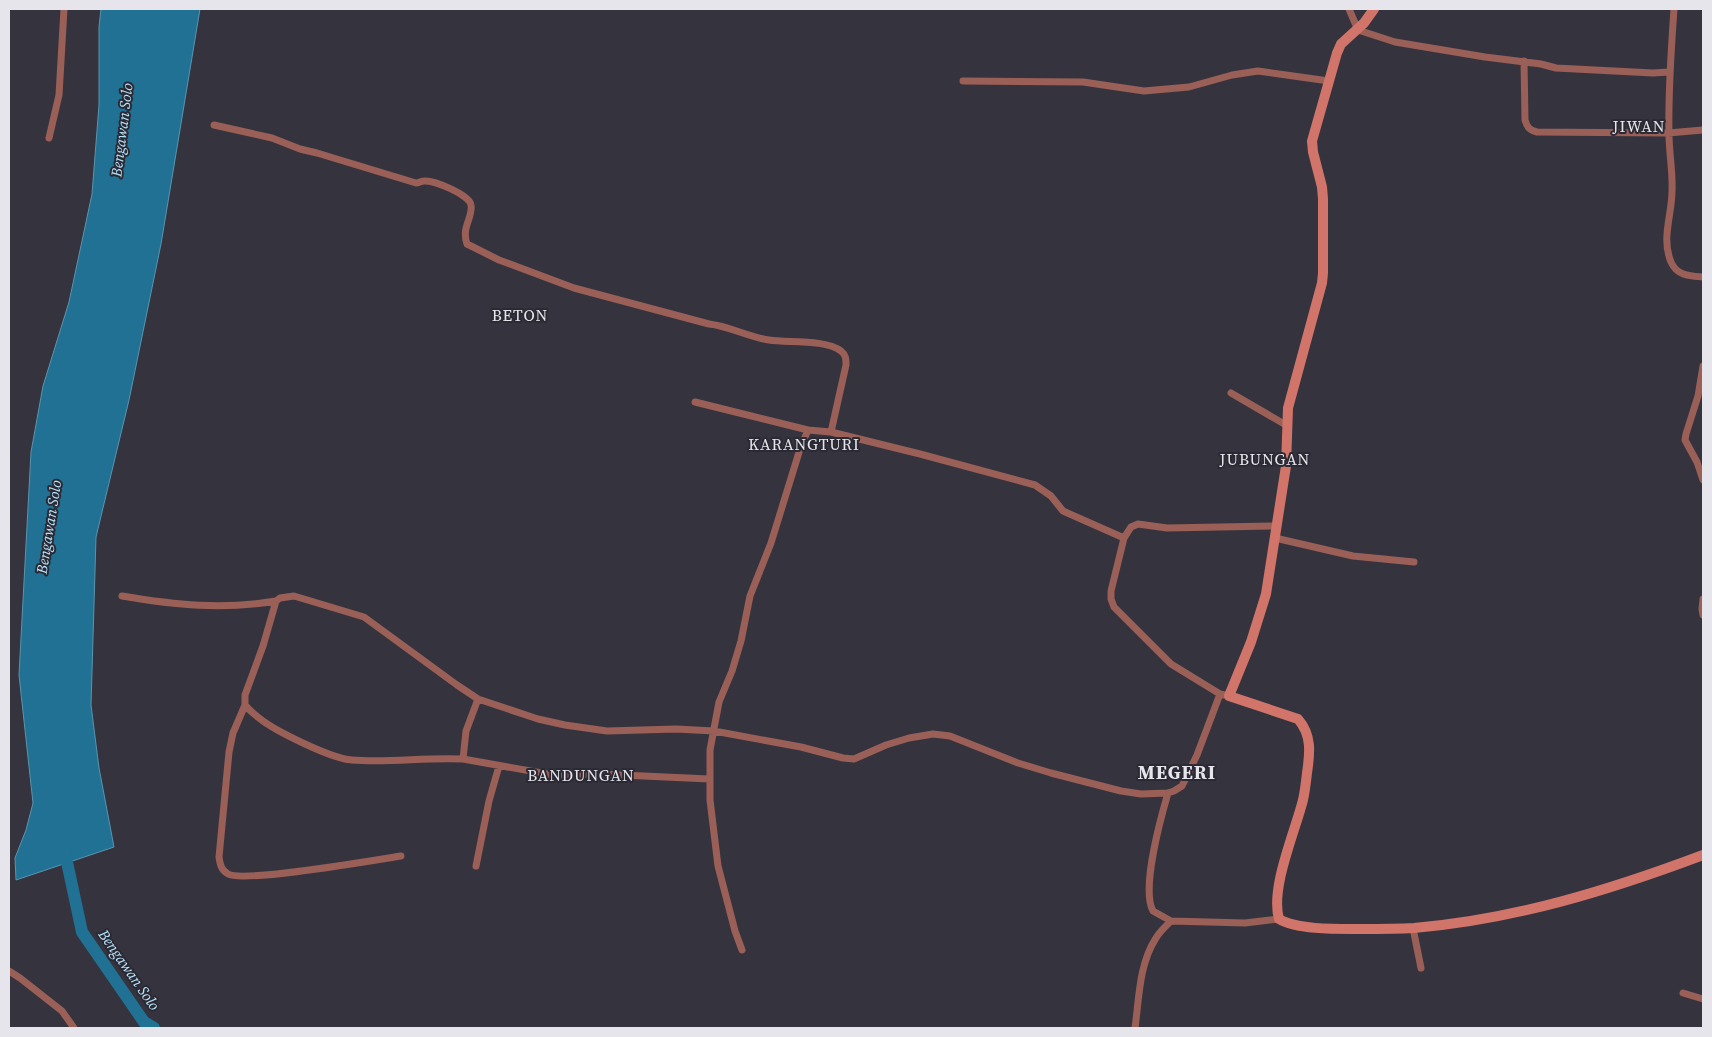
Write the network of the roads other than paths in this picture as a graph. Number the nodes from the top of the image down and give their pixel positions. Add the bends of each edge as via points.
1 (64, 9) edge
2 (1349, 9) edge
3 (1374, 9) edge
4 (1674, 9) edge
5 (1358, 30) junction
6 (1524, 62) junction
7 (1669, 72) junction
8 (963, 81) dead end
9 (1329, 81) junction
10 (214, 125) dead end
11 (1703, 130) edge
12 (1668, 133) junction
13 (49, 138) dead end
14 (1703, 277) edge
15 (1703, 366) edge
16 (1231, 393) dead end
17 (695, 402) dead end
18 (1286, 426) junction
19 (808, 430) junction
20 (831, 432) junction
21 (1703, 480) edge
22 (1276, 526) junction
23 (1124, 538) junction
24 (1275, 538) junction
25 (1414, 562) dead end
26 (122, 596) dead end
27 (1703, 599) edge
28 (276, 601) junction
29 (1703, 615) edge
30 (1225, 695) junction
31 (478, 699) junction
32 (245, 705) junction
33 (714, 731) junction
34 (463, 759) junction
35 (499, 766) junction
36 (709, 779) junction
37 (1168, 793) junction
38 (1703, 855) edge
39 (401, 856) dead end
40 (476, 866) dead end
41 (1279, 919) junction
42 (1171, 921) junction
43 (1413, 928) junction
44 (742, 950) dead end
45 (1421, 968) dead end
46 (9, 971) edge
47 (1683, 993) dead end
48 (1703, 999) edge
49 (74, 1028) edge
50 (1135, 1028) edge

1 - 13 street via 59,95
2 - 5 street
3 - 5 street
4 - 7 street
5 - 6 street via 1414,45
5 - 9 street via 1342,44
6 - 7 street via 1578,70
6 - 12 street via 1525,120 1530,130
7 - 12 street
8 - 9 street via 1083,82 1144,91 1189,87 1258,71
9 - 18 street via 1312,141 1323,193 1323,273
10 - 20 street via 272,138 300,150 415,183 426,181 452,190 471,203 465,231 467,244 546,278 768,340 808,342 841,351 846,357 846,365
11 - 12 street
12 - 14 street via 1672,178 1667,229 1669,253 1676,270 1684,275
15 - 21 street via 1685,440
16 - 18 street
17 - 19 street
18 - 22 street via 1286,466
19 - 20 street
19 - 33 street via 750,596 741,641 719,702
20 - 23 street via 1035,484 1063,511
22 - 23 street via 1167,528 1138,524 1130,526
22 - 24 street
23 - 30 street via 1111,591 1114,607 1171,664
24 - 25 street via 1353,556
24 - 30 street via 1266,594 1251,642
26 - 28 street via 203,606
27 - 29 street
28 - 31 street via 294,596 364,618
28 - 32 street via 245,695
30 - 37 street via 1182,786
30 - 41 street via 1298,719 1305,726 1309,740 1303,799 1277,898
31 - 33 street via 538,719 600,730
31 - 34 street via 466,731
32 - 34 street via 260,719 288,735 339,758
32 - 39 street via 228,752 219,857 224,871 239,877
33 - 36 street
33 - 37 street via 854,759 909,738 933,734 950,736 1018,763 1080,781 1140,794
34 - 35 street
35 - 36 street via 553,775
35 - 40 street
36 - 44 street via 718,866
37 - 42 street via 1156,839 1149,892 1153,911
38 - 43 street via 1619,885 1534,909
41 - 42 street via 1245,923
41 - 43 street via 1292,924 1335,929
42 - 50 street via 1156,937 1147,958
43 - 45 street
46 - 49 street via 62,1012
47 - 48 street

